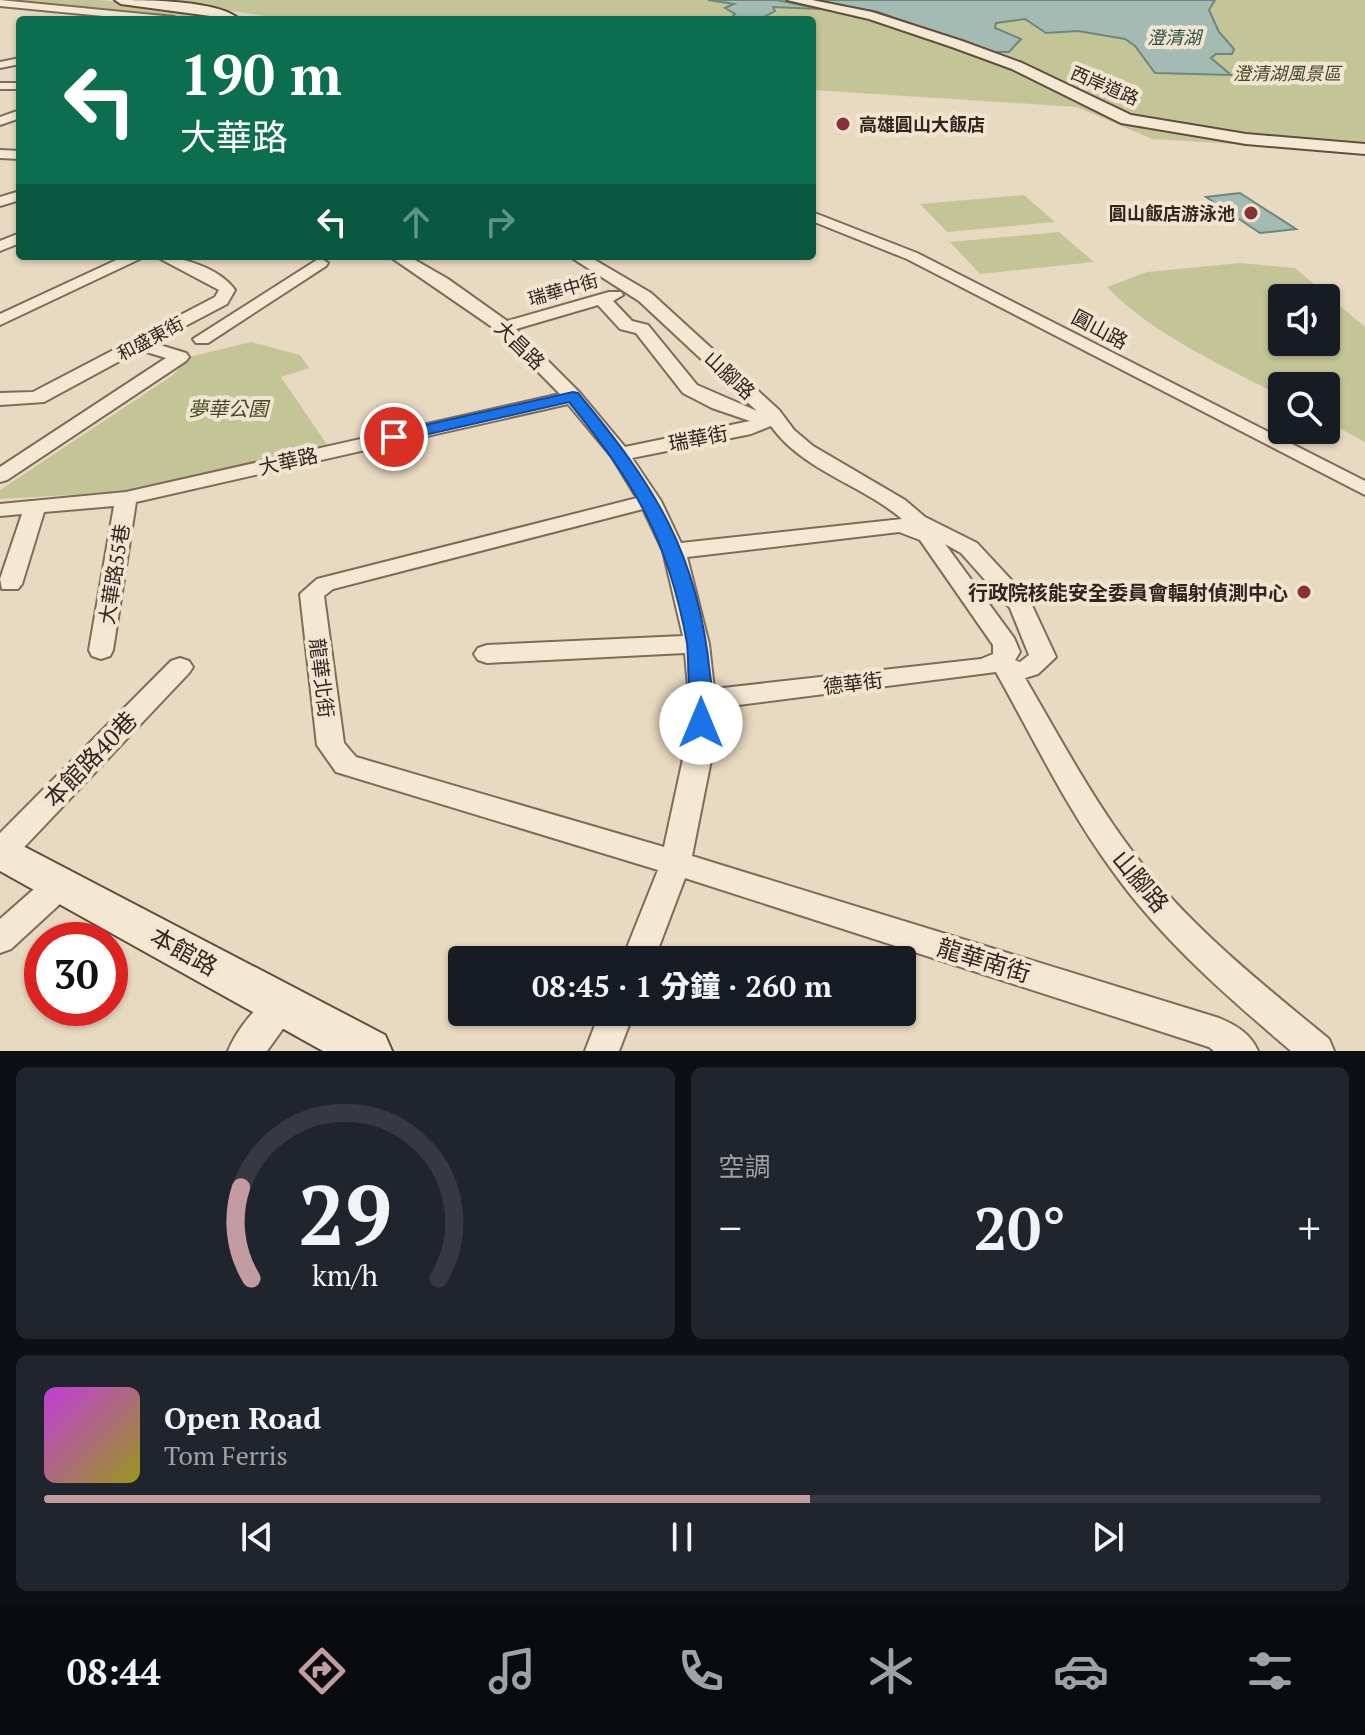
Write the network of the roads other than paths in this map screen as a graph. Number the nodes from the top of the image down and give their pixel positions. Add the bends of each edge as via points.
1 (121, 0) edge
2 (793, 0) edge
3 (0, 3) edge
4 (133, 16) edge
5 (228, 16) edge
6 (1365, 149) edge
7 (816, 218) edge
8 (129, 260) edge
9 (172, 260) edge
10 (404, 260) edge
11 (584, 260) edge
12 (320, 263) dead end
13 (634, 289) junction
14 (602, 299) junction
15 (221, 300) junction
16 (255, 308) junction
17 (278, 313) dead end
18 (0, 320) edge
19 (504, 327) junction
20 (202, 339) dead end
21 (138, 344) junction
22 (573, 397) junction
23 (0, 399) edge
24 (770, 417) junction
25 (620, 454) junction
26 (0, 476) edge
27 (1365, 489) edge
28 (126, 498) junction
29 (650, 501) junction
30 (35, 508) junction
31 (0, 510) edge
32 (925, 531) junction
33 (674, 551) junction
34 (10, 584) dead end
35 (697, 644) junction
36 (101, 650) dead end
37 (487, 654) dead end
38 (180, 667) dead end
39 (1006, 667) junction
40 (702, 700) junction
41 (0, 851) edge
42 (676, 863) junction
43 (62, 883) junction
44 (0, 939) edge
45 (643, 946) edge
46 (283, 1005) junction
47 (612, 1026) edge
48 (245, 1051) edge
49 (368, 1051) edge
50 (602, 1051) edge
51 (1241, 1051) edge
52 (1317, 1051) edge

1 - 5 street
2 - 6 street, 西岸道路 via 841,8 1017,66 1127,119 1232,137
3 - 4 street
7 - 27 street, 圓山路 via 912,256
8 - 18 street
9 - 15 street via 223,284 227,290
10 - 19 street, 大昌路
11 - 13 street, 山腳路
12 - 16 street
13 - 14 street, 瑞華中街
13 - 24 street, 山腳路
14 - 19 street, 瑞華中街
14 - 24 street via 626,325 642,329 690,389 719,404
15 - 16 street
15 - 21 street, 和盛東街
16 - 17 street
16 - 20 street
19 - 22 street, 大昌路
21 - 23 street, 和盛東街 via 37,398
21 - 26 street via 180,357
22 - 25 street, 大昌路
22 - 28 street, 大華路
24 - 25 street, 瑞華街 via 751,428
24 - 32 street, 山腳路 via 827,464
25 - 29 street, 大昌路
28 - 30 street, 大華路
28 - 36 street, 大華路55巷
29 - 33 street, 大昌路
29 - 42 street, 龍華北街 via 325,584 312,594 331,745 346,765
30 - 31 street, 大華路
30 - 34 street
32 - 33 street via 899,525
32 - 39 street, 山腳路 via 1005,644
32 - 39 street, 山腳路 via 969,548 1021,605 1043,657 1029,668
33 - 35 street, 大昌路
35 - 37 street
35 - 40 street, 大昌路
38 - 41 street, 本館路40巷
39 - 40 street, 德華街
39 - 52 street, 山腳路 via 1104,835 1144,887 1212,962
40 - 42 street, 大昌路 via 700,745
41 - 43 street, 本館路
42 - 45 street, 大昌路
42 - 51 street, 龍華南街 via 1219,1034
43 - 44 street
43 - 46 street, 本館路
46 - 48 street
46 - 49 street, 本館路
47 - 50 street

